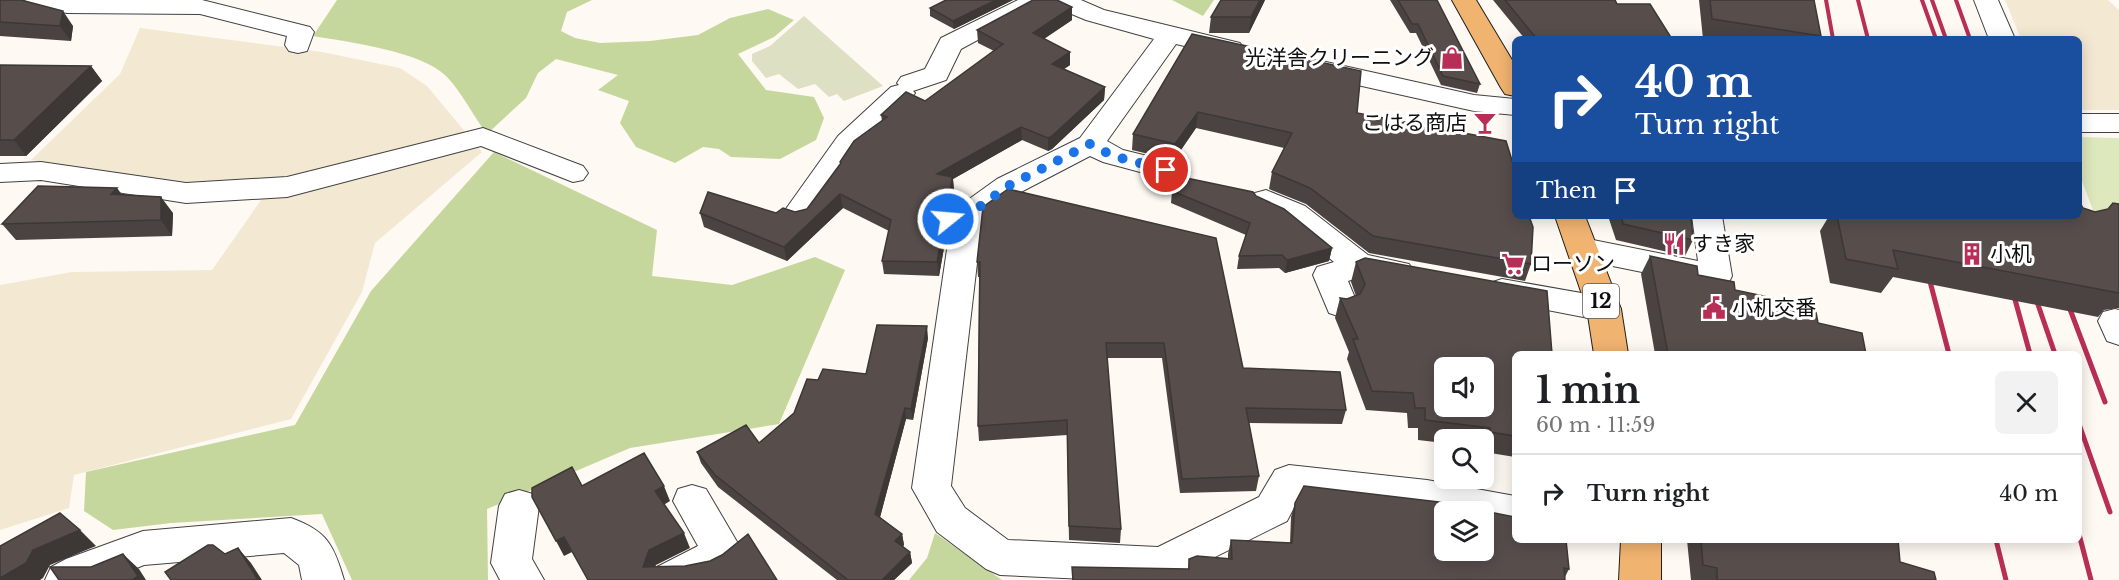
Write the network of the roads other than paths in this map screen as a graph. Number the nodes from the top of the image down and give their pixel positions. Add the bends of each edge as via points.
1 (37, 0) edge
2 (1037, 0) edge
3 (1059, 0) edge
4 (1464, 0) edge
5 (1986, 0) edge
6 (1170, 35) junction
7 (2001, 36) edge
8 (298, 45) dead end
9 (1253, 54) edge
10 (1288, 62) edge
11 (1512, 83) edge
12 (1512, 107) edge
13 (2082, 123) edge
14 (2119, 123) edge
15 (1090, 144) junction
16 (1166, 170) dead end
17 (0, 173) edge
18 (573, 173) dead end
19 (1266, 200) edge
20 (798, 213) edge
21 (1571, 219) edge
22 (1707, 219) edge
23 (1583, 249) junction
24 (1359, 265) junction
25 (1429, 278) edge
26 (1476, 286) edge
27 (1341, 305) edge
28 (1604, 309) junction
29 (1611, 351) edge
30 (692, 501) dead end
31 (519, 506) dead end
32 (1512, 512) edge
33 (1641, 543) edge
34 (66, 580) edge
35 (323, 580) edge
36 (523, 580) edge
37 (672, 580) edge
38 (1640, 580) edge

1 - 8 street via 67,6 200,7 301,32
2 - 20 street via 950,44 936,74 906,88 848,142
3 - 6 street via 1095,15
4 - 11 main road
5 - 7 street
6 - 9 street
6 - 15 street
10 - 12 street via 1474,103
13 - 14 street
15 - 16 street via 1113,156
15 - 32 street via 1008,186 957,218 932,488 951,520 1000,557 1161,565 1273,509 1289,481 1427,496
17 - 18 street via 41,171 186,193 288,187 483,137
19 - 24 street via 1294,213
21 - 23 main road, 12
22 - 23 street via 1716,276
23 - 28 main road, 12
24 - 25 street
24 - 27 street via 1329,275
26 - 28 street
28 - 29 main road, 12
30 - 37 street via 723,552
31 - 36 street via 511,563
33 - 38 main road
34 - 35 street via 143,548 291,535 317,556

